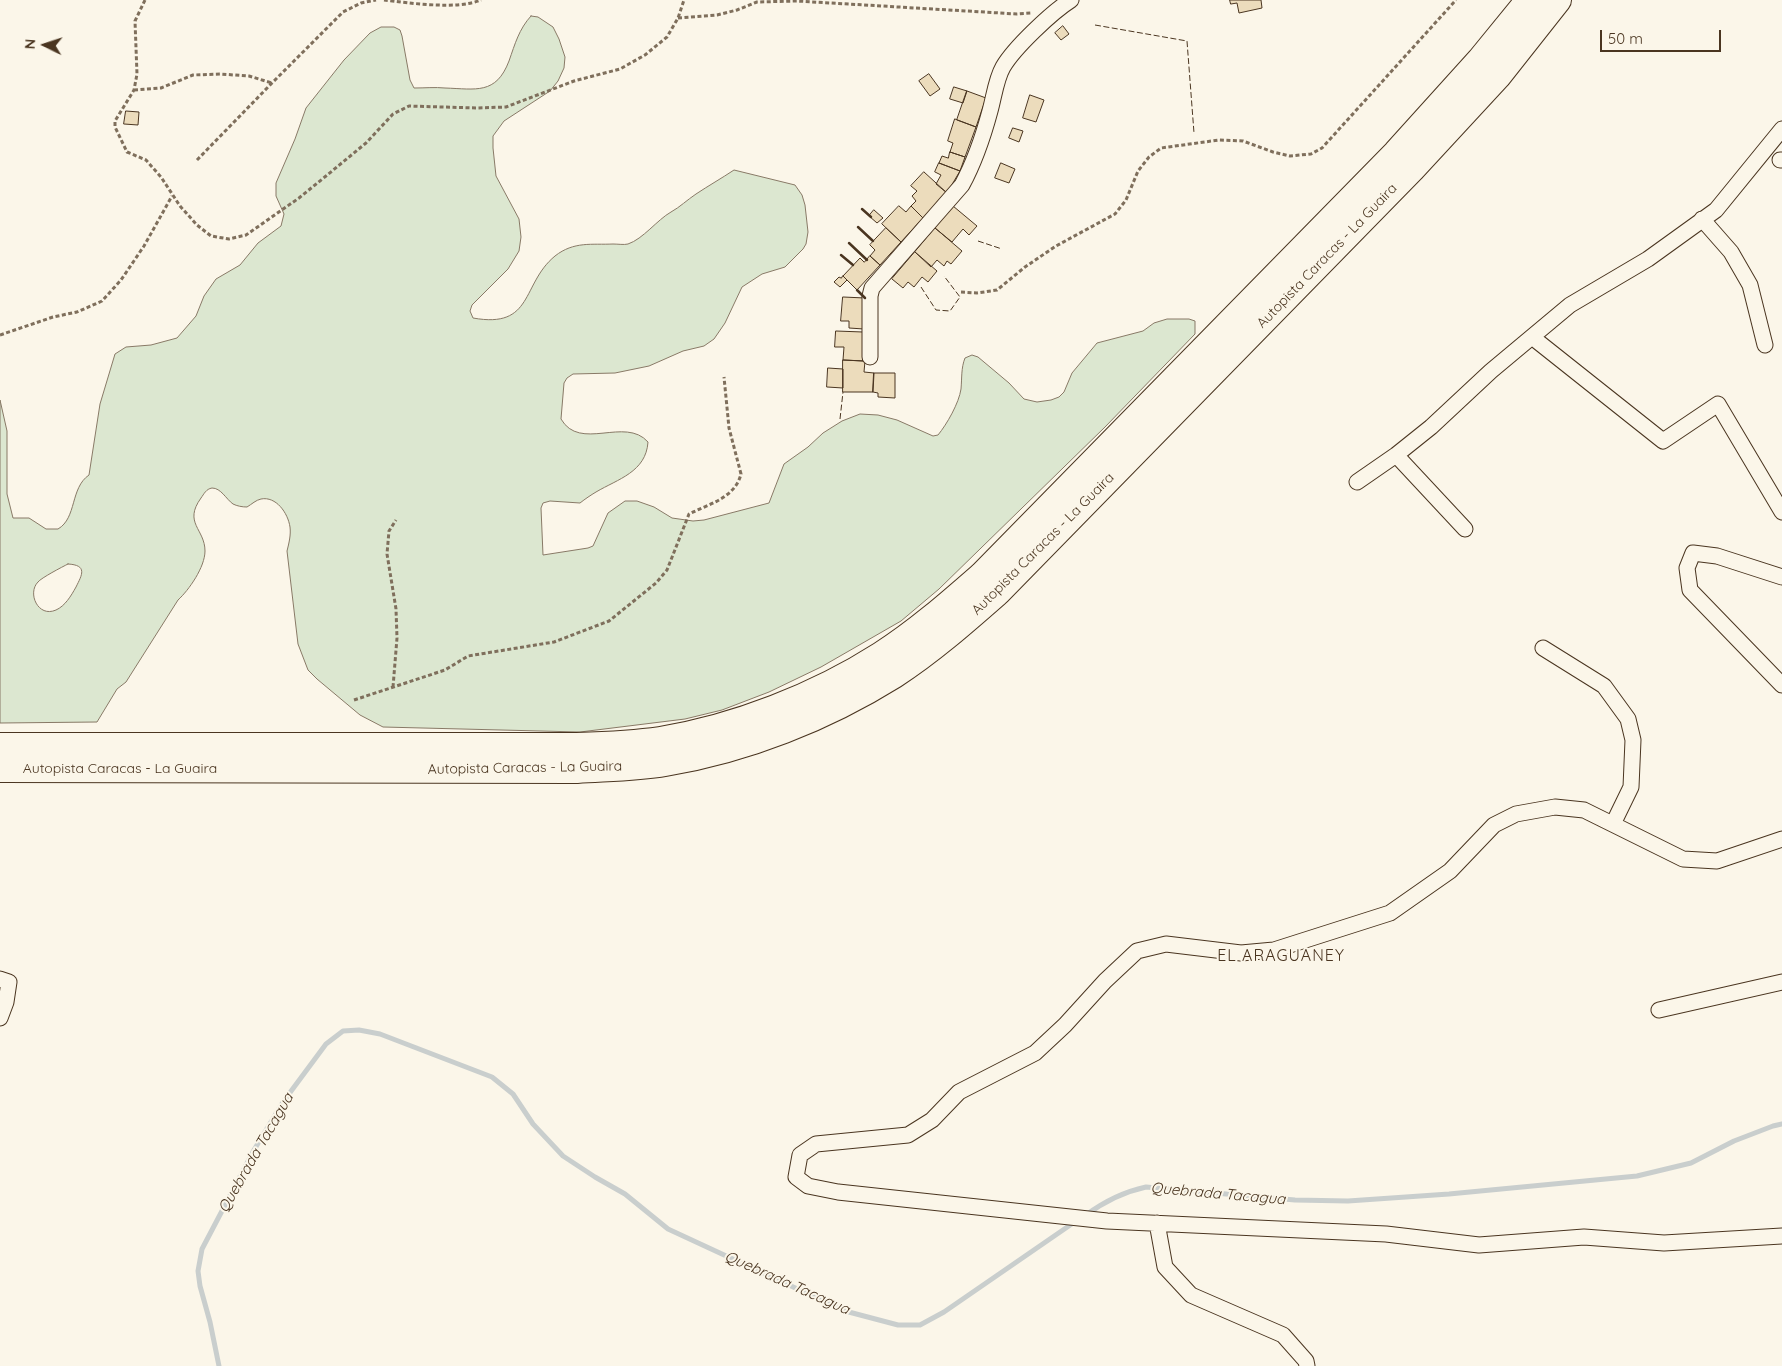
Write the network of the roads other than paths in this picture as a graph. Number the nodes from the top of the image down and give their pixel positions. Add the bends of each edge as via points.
1 (1071, 0) edge
2 (1529, 0) edge
3 (1558, 0) edge
4 (1782, 129) edge
5 (1702, 219) junction
6 (1532, 337) junction
7 (1765, 345) dead end
8 (870, 358) dead end
9 (1396, 455) junction
10 (1357, 482) dead end
11 (1782, 512) edge
12 (1465, 529) dead end
13 (1782, 576) edge
14 (1543, 648) dead end
15 (1782, 685) edge
16 (0, 746) edge
17 (0, 769) edge
18 (1612, 824) junction
19 (1782, 839) edge
20 (0, 979) edge
21 (1782, 982) edge
22 (1659, 1010) dead end
23 (0, 1018) edge
24 (1157, 1223) junction
25 (1782, 1236) edge
26 (1307, 1366) edge

1 - 8 street via 1035,31 1002,68 982,140 962,185 872,288
2 - 16 highway, Autopista Caracas - La Guaira via 1396,153 982,575 882,654 821,688 705,730 660,740 620,744
3 - 17 highway, Autopista Caracas - La Guaira via 1498,76 1412,169 998,592 895,674 831,709 789,728 711,753 622,768
4 - 5 street via 1716,210
5 - 6 street via 1648,259 1570,305
5 - 7 street via 1731,252 1750,285
6 - 9 street
6 - 11 street via 1664,441 1718,404
9 - 10 street
9 - 12 street
13 - 15 street via 1717,556 1693,553 1686,568 1690,590
14 - 18 street via 1604,686 1628,719 1633,740 1631,787
18 - 19 street via 1683,859 1718,861
18 - 24 street via 1584,810 1555,807 1516,814 1494,825 1450,871 1390,913 1274,950 1241,953 1166,944 1137,951 1035,1053 958,1092 932,1120 908,1135 816,1144 800,1155 796,1176 808,1186 838,1192 1107,1221
20 - 23 street via 8,982
21 - 22 street
24 - 25 street via 1386,1234 1478,1245 1584,1237 1664,1242
24 - 26 street via 1165,1267 1191,1295 1284,1335

